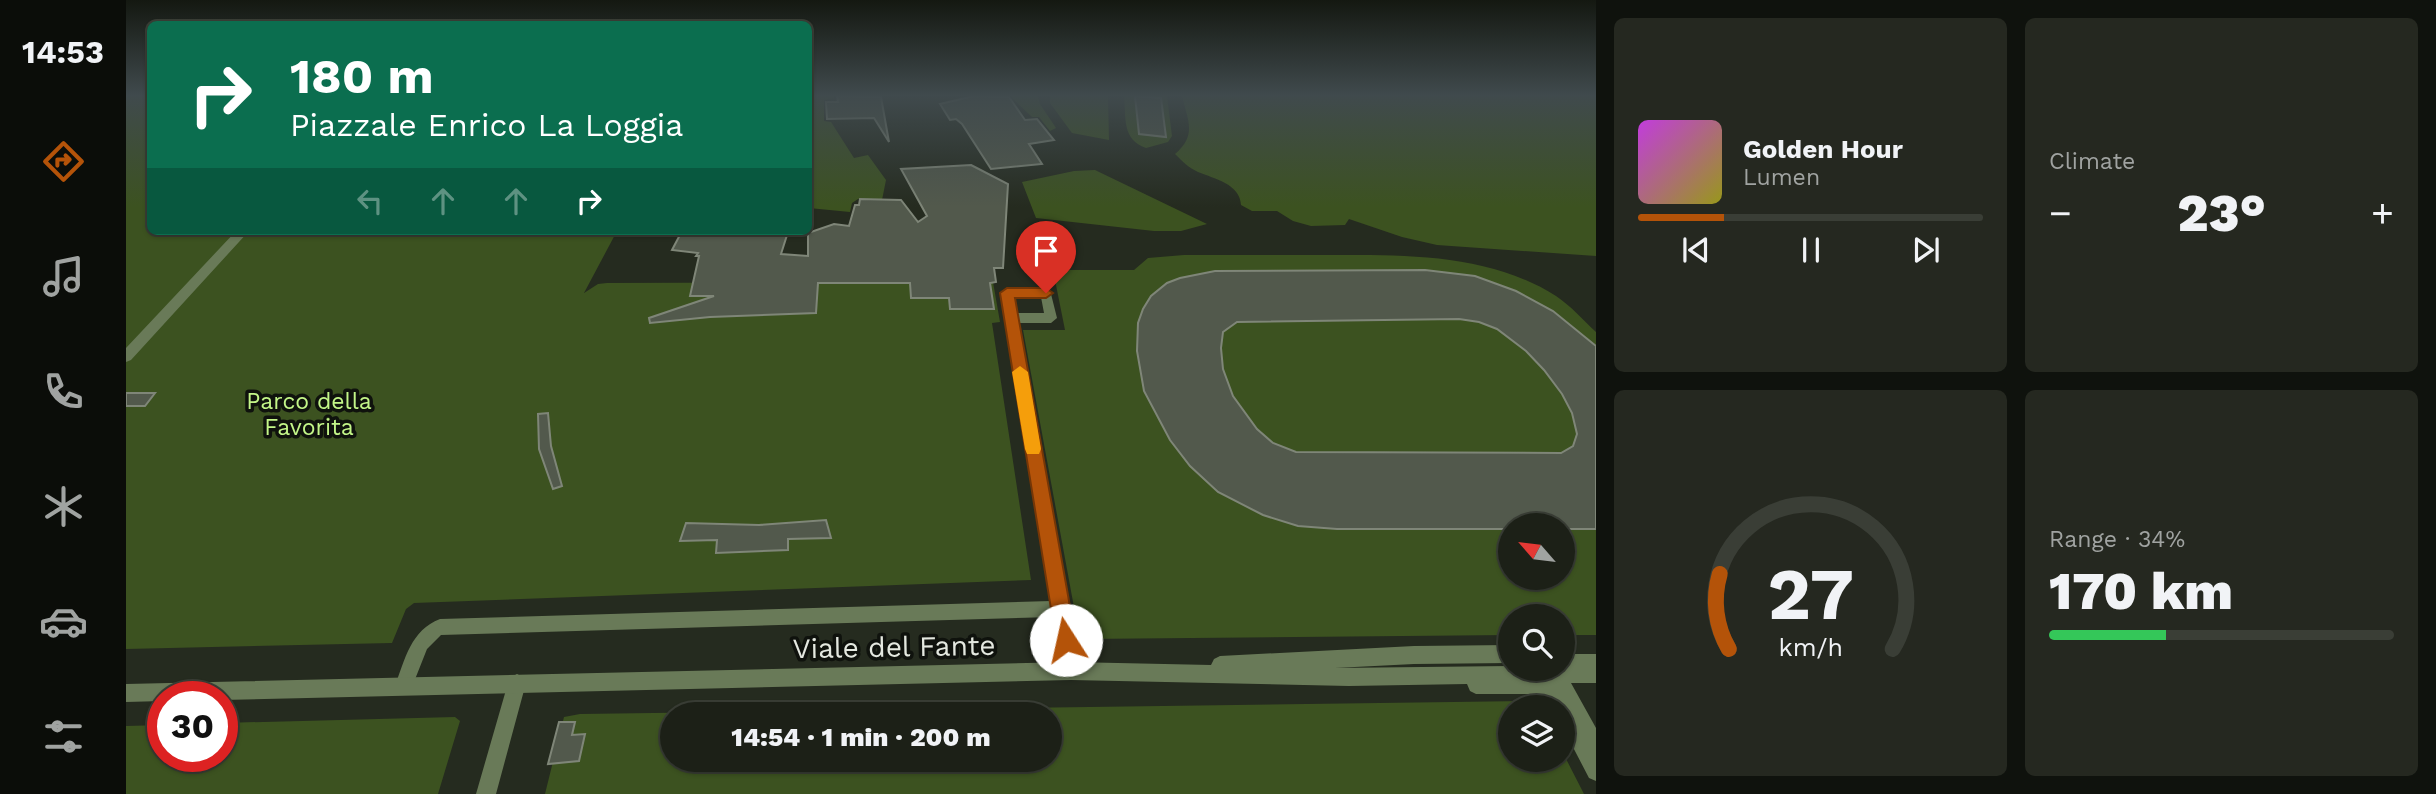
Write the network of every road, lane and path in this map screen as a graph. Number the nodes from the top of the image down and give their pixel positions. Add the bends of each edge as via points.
1 (239, 235) edge
2 (1011, 318) dead end
3 (126, 357) edge
4 (1060, 609) junction
5 (1498, 654) edge
6 (1575, 654) edge
7 (1596, 654) edge
8 (1498, 663) edge
9 (1596, 663) edge
10 (1575, 666) edge
11 (1346, 669) junction
12 (1498, 670) edge
13 (1078, 671) junction
14 (1575, 672) edge
15 (1596, 674) edge
16 (1558, 681) edge
17 (1596, 682) edge
18 (517, 683) junction
19 (404, 686) junction
20 (126, 693) edge
21 (1548, 695) edge
22 (1596, 731) edge
23 (1575, 732) edge
24 (1596, 747) edge
25 (1596, 771) edge
26 (486, 794) edge

1 - 3 street
2 - 4 street
4 - 13 street
4 - 19 street, Viale del Fante via 440,627 424,637
5 - 11 street via 1415,655
6 - 7 street
8 - 11 street
9 - 10 street
11 - 12 street, Viale del Fante
11 - 13 street, Viale del Fante
11 - 21 street via 1428,685 1536,685
13 - 18 street, Viale del Fante
14 - 15 street, Viale del Fante
16 - 24 street
17 - 22 street via 1574,688
18 - 19 street, Viale del Fante
18 - 26 street
19 - 20 street, Viale del Fante
23 - 25 street

